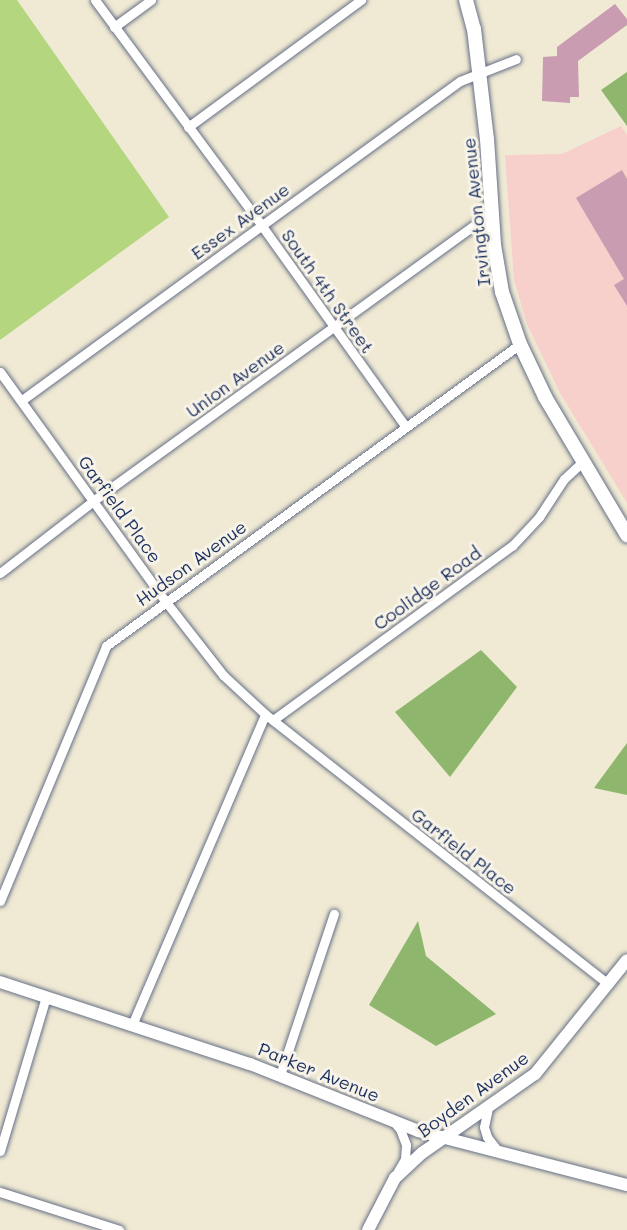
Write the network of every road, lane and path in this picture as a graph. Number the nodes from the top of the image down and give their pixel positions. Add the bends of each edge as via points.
1 (95, 0) edge
2 (151, 0) edge
3 (361, 0) edge
4 (466, 0) edge
5 (114, 27) junction
6 (516, 59) dead end
7 (478, 72) junction
8 (188, 127) junction
9 (491, 213) junction
10 (262, 226) junction
11 (334, 328) junction
12 (520, 344) junction
13 (0, 372) edge
14 (22, 400) junction
15 (405, 427) junction
16 (582, 462) junction
17 (93, 501) junction
18 (627, 535) edge
19 (0, 573) edge
20 (166, 602) junction
21 (269, 717) junction
22 (0, 901) edge
23 (334, 914) dead end
24 (627, 960) edge
25 (0, 982) edge
26 (608, 984) junction
27 (46, 997) junction
28 (132, 1025) junction
29 (280, 1075) junction
30 (488, 1108) junction
31 (394, 1122) junction
32 (446, 1138) junction
33 (0, 1151) edge
34 (498, 1151) junction
35 (395, 1178) junction
36 (627, 1185) edge
37 (0, 1192) edge
38 (119, 1230) edge
39 (368, 1230) edge

1 - 5 street, South 4th Street
2 - 5 street
3 - 8 street
4 - 7 main road, Irvington Avenue via 474,29
5 - 8 street, South 4th Street
6 - 7 street
7 - 9 main road, Irvington Avenue
7 - 10 street, Essex Avenue via 460,81
8 - 10 street, South 4th Street
9 - 11 street, Union Avenue
9 - 12 main road, Irvington Avenue via 498,274
10 - 11 street, South 4th Street
10 - 14 street, Essex Avenue
11 - 15 street, South 4th Street
11 - 17 street, Union Avenue
12 - 15 street, Hudson Avenue
12 - 16 main road, Irvington Avenue
13 - 14 street, Garfield Place
14 - 17 street, Garfield Place
15 - 20 street, Hudson Avenue
16 - 18 main road, Irvington Avenue
16 - 21 street, Coolidge Road via 512,546
17 - 19 street, Union Avenue
17 - 20 street, Garfield Place
20 - 21 street, Garfield Place via 223,675
20 - 22 street, Hudson Avenue via 106,646
21 - 26 street, Garfield Place
21 - 28 street
23 - 29 street
24 - 26 street, Boyden Avenue
25 - 27 street, Parker Avenue
26 - 30 street, Boyden Avenue via 535,1074
27 - 28 street, Parker Avenue
27 - 33 street
28 - 29 street, Parker Avenue
29 - 31 street, Parker Avenue
30 - 32 street, Boyden Avenue
30 - 34 street via 484,1127
31 - 32 street, Parker Avenue
31 - 35 street via 406,1145 405,1160
32 - 34 street, Parker Avenue
32 - 35 street, Boyden Avenue via 422,1153
34 - 36 street, Parker Avenue
35 - 39 street, Boyden Avenue
37 - 38 street

